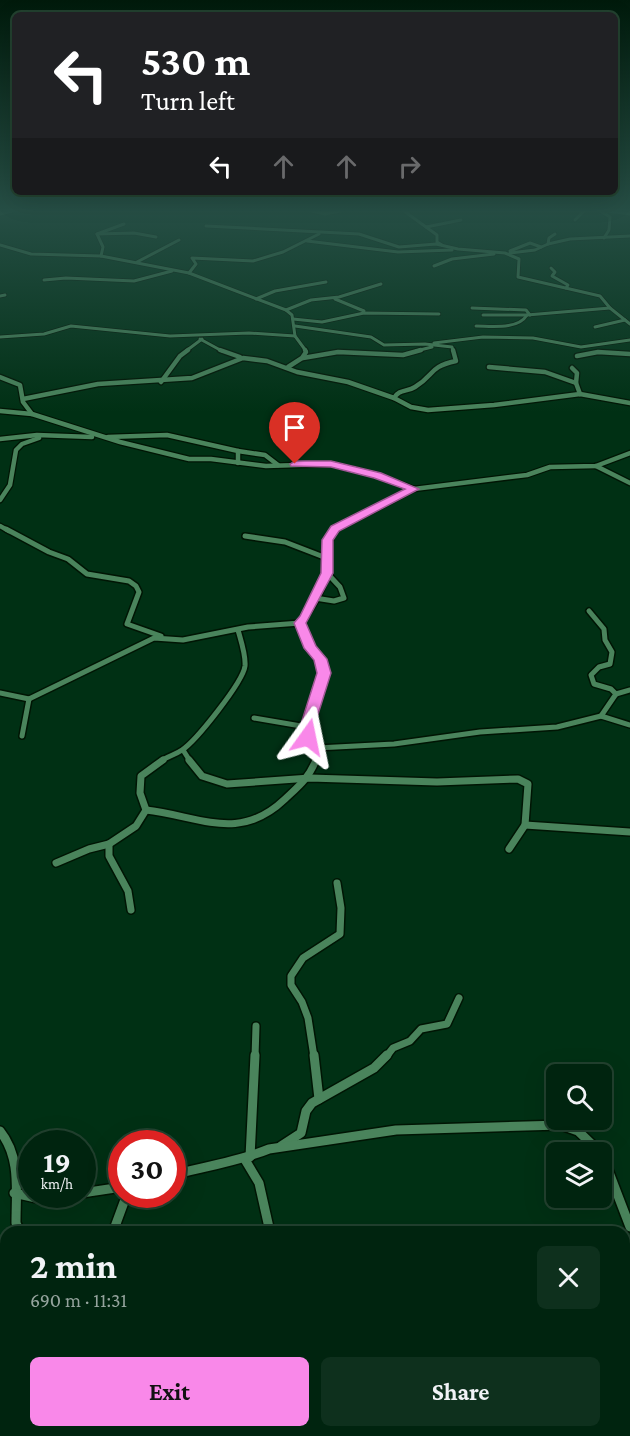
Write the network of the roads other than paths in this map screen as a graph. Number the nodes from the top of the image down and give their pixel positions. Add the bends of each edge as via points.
1 (66, 278) edge
2 (66, 278) edge
3 (145, 278) edge
4 (202, 278) edge
5 (523, 278) edge
6 (556, 278) edge
7 (44, 280) dead end
8 (326, 282) dead end
9 (381, 284) dead end
10 (567, 288) junction
11 (330, 298) junction
12 (256, 299) junction
13 (472, 308) dead end
14 (610, 308) junction
15 (286, 310) junction
16 (395, 314) junction
17 (439, 314) dead end
18 (483, 315) dead end
19 (528, 315) junction
20 (293, 320) junction
21 (309, 322) junction
22 (628, 323) edge
23 (295, 326) junction
24 (476, 326) dead end
25 (594, 327) dead end
26 (320, 330) junction
27 (196, 336) junction
28 (295, 336) junction
29 (0, 337) edge
30 (202, 339) junction
31 (630, 340) edge
32 (425, 344) junction
33 (437, 345) junction
34 (630, 354) edge
35 (577, 356) dead end
36 (243, 358) junction
37 (302, 358) junction
38 (288, 367) junction
39 (489, 367) dead end
40 (572, 368) dead end
41 (0, 377) edge
42 (161, 382) junction
43 (576, 383) junction
44 (580, 394) junction
45 (394, 398) junction
46 (23, 399) junction
47 (630, 404) edge
48 (0, 411) edge
49 (32, 414) junction
50 (46, 436) junction
51 (104, 437) junction
52 (0, 439) edge
53 (238, 451) junction
54 (630, 453) edge
55 (238, 463) junction
56 (279, 465) junction
57 (596, 466) junction
58 (630, 483) edge
59 (414, 489) junction
60 (0, 500) edge
61 (1, 528) edge
62 (245, 536) dead end
63 (328, 559) junction
64 (327, 573) junction
65 (315, 598) junction
66 (589, 611) dead end
67 (300, 623) junction
68 (237, 630) junction
69 (167, 638) junction
70 (630, 690) edge
71 (0, 693) edge
72 (616, 694) junction
73 (29, 699) junction
74 (601, 716) junction
75 (254, 718) dead end
76 (630, 725) edge
77 (307, 727) junction
78 (22, 736) dead end
79 (317, 748) junction
80 (183, 750) junction
81 (308, 778) junction
82 (146, 810) junction
83 (525, 825) junction
84 (630, 832) edge
85 (109, 844) junction
86 (509, 849) dead end
87 (56, 863) dead end
88 (337, 883) dead end
89 (131, 910) dead end
90 (459, 998) dead end
91 (256, 1026) dead end
92 (319, 1099) junction
93 (0, 1131) edge
94 (591, 1142) edge
95 (278, 1148) junction
96 (247, 1158) junction
97 (186, 1171) edge
98 (612, 1177) edge
99 (14, 1193) junction
100 (18, 1195) edge
101 (122, 1208) edge
102 (17, 1226) edge
103 (115, 1226) edge
104 (269, 1226) edge
105 (630, 1226) edge

1 - 3 street
2 - 7 street
4 - 12 street
5 - 10 street
6 - 10 street via 567,283
8 - 12 street via 275,291
9 - 11 street
10 - 14 street via 600,296
11 - 15 street via 311,300
11 - 16 street via 358,310
12 - 15 street
13 - 19 street via 526,310
14 - 19 street
14 - 22 street
15 - 20 street
16 - 17 street
16 - 21 street via 364,313
18 - 19 street
19 - 24 street via 507,326
20 - 21 street
20 - 23 street
21 - 26 street
22 - 25 street
23 - 26 street
23 - 28 street
26 - 32 street via 371,337 384,345
27 - 28 street
27 - 29 street via 71,326 44,334
27 - 30 street
28 - 37 street via 306,352
30 - 36 street via 225,353
30 - 42 street via 180,356
31 - 32 street via 581,348 523,338 465,338
32 - 33 street
33 - 37 street via 403,355 338,352
33 - 45 street via 452,347 456,361 438,365 414,388
34 - 35 street via 598,352
36 - 38 street
36 - 42 street via 200,376
37 - 38 street
38 - 45 street
39 - 43 street via 545,372
40 - 43 street via 577,373
41 - 46 street via 20,385
42 - 46 street via 98,384
43 - 44 street
44 - 45 street via 449,410 411,407
44 - 47 street
46 - 49 street
48 - 49 street
49 - 51 street
50 - 51 street
50 - 52 street
50 - 60 street via 16,450 10,485
51 - 53 street via 167,435
51 - 55 street via 189,459
53 - 55 street
53 - 56 street via 265,455
54 - 57 street
55 - 56 street
56 - 59 street via 331,464
57 - 58 street
57 - 59 street via 550,467 527,475
59 - 63 street via 335,528 327,540
61 - 69 street via 68,559 87,574 129,581 139,592 127,624
62 - 63 street via 285,542
63 - 64 street
64 - 65 street
64 - 65 street via 344,598
65 - 67 street
66 - 72 street via 604,629 612,652 610,664 596,669 591,678 594,684
67 - 68 street
67 - 77 street via 310,648 321,659 324,673
68 - 69 street via 183,640
68 - 80 street via 245,667 223,705
69 - 73 street via 154,638
70 - 72 street
71 - 73 street
72 - 74 street
73 - 78 street
74 - 76 street
74 - 79 street via 557,727
75 - 77 street
77 - 79 street via 308,737
79 - 81 street
80 - 81 street via 202,776 219,781 250,784
80 - 82 street via 141,776 140,793
81 - 82 street via 276,808 244,824 219,824
81 - 83 street via 456,782 518,779 528,784
82 - 85 street via 136,826
83 - 84 street
83 - 86 street
85 - 87 street
85 - 89 street via 109,856 128,891
88 - 92 street via 342,908 340,934 304,957 290,978 292,991 304,1005
90 - 92 street via 447,1024 421,1029 410,1041 388,1052 375,1068
91 - 96 street
92 - 95 street via 306,1111 301,1133
93 - 99 street via 15,1153
94 - 95 street via 572,1127 561,1125 396,1130
95 - 96 street
96 - 97 street
96 - 104 street via 260,1183
98 - 105 street
99 - 100 street
99 - 102 street
101 - 103 street

